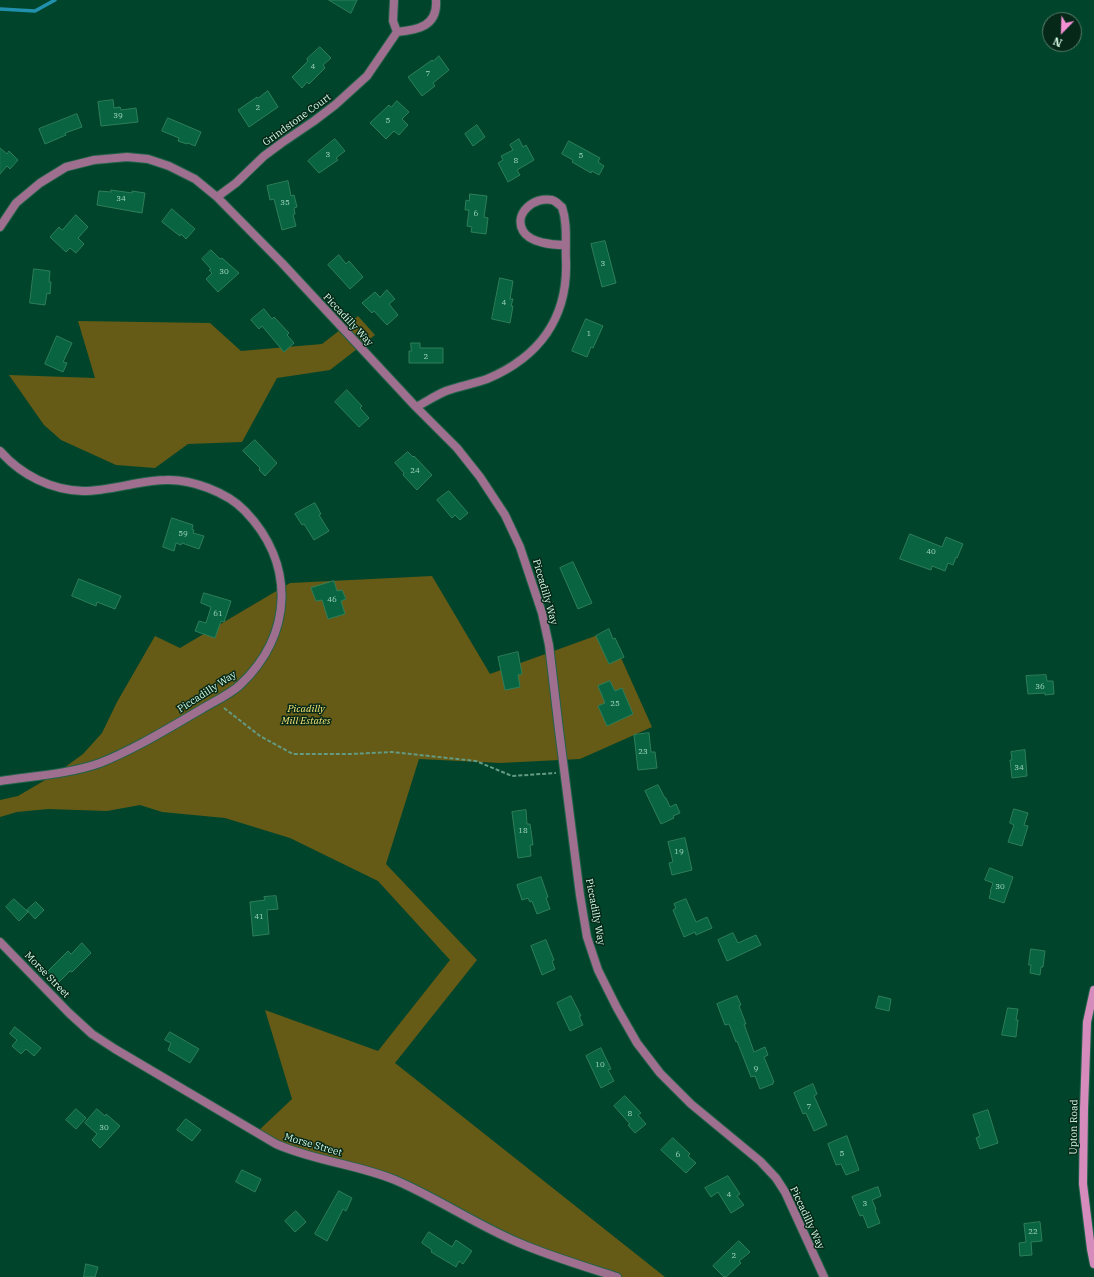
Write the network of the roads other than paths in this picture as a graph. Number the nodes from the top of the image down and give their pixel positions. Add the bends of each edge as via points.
1 (394, 0) edge
2 (436, 0) edge
3 (397, 32) junction
4 (217, 197) junction
5 (0, 227) edge
6 (565, 245) junction
7 (416, 407) junction
8 (0, 452) edge
9 (0, 781) edge
10 (0, 942) edge
11 (1094, 990) edge
12 (1094, 1264) edge
13 (617, 1277) edge
14 (824, 1277) edge

1 - 3 street via 393,21
2 - 3 street via 437,8 433,18 425,25
3 - 4 street, Grindstone Court via 367,76 314,122 264,156
4 - 5 street, Piccadilly Way via 195,179 148,159 127,157 94,160 66,167 40,183 16,204
4 - 7 street, Piccadilly Way
6 - 6 street via 539,242 523,231 523,213 530,204 540,200 553,200 562,207 566,220
6 - 7 street via 566,285 560,307 543,340 511,366 486,379 444,392
7 - 14 street, Piccadilly Way via 457,448 505,515 520,547 542,613 549,645 580,895 587,937 598,970 637,1043 660,1073 691,1104 760,1161 776,1178
8 - 9 street, Piccadilly Way via 24,472 60,489 84,491 167,480 208,486 243,508 257,523 271,547 280,573 282,598 279,622 267,650 254,670 239,686 216,701 150,739 100,763 70,771
10 - 13 street, Morse Street via 92,1034 276,1144 291,1151 364,1169 395,1180 516,1242
11 - 12 main road, Upton Road via 1087,1022 1083,1184

